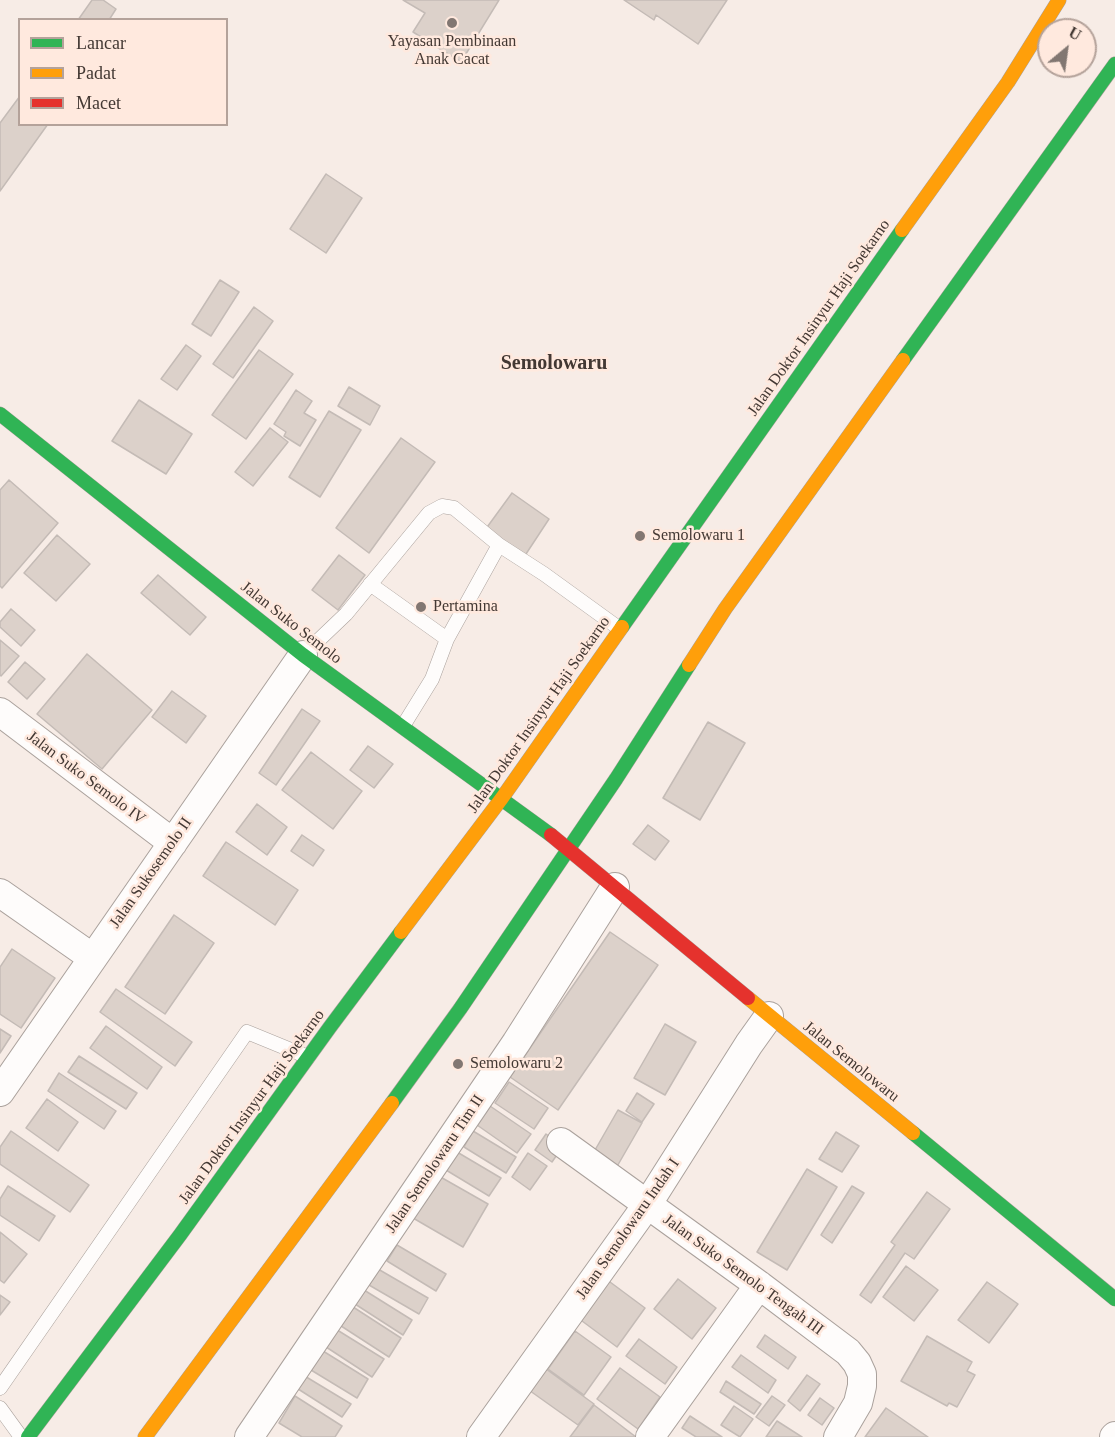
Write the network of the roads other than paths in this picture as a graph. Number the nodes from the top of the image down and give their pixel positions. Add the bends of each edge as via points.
1 (1059, 0) edge
2 (1115, 63) edge
3 (0, 414) edge
4 (499, 545) junction
5 (370, 584) junction
6 (620, 629) junction
7 (447, 639) junction
8 (303, 655) junction
9 (0, 712) edge
10 (403, 726) junction
11 (502, 798) junction
12 (173, 843) junction
13 (569, 848) junction
14 (615, 887) junction
15 (0, 893) edge
16 (93, 958) junction
17 (769, 1016) junction
18 (308, 1058) junction
19 (0, 1092) edge
20 (561, 1142) dead end
21 (647, 1205) junction
22 (759, 1285) junction
23 (1115, 1299) edge
24 (0, 1388) edge
25 (0, 1408) edge
26 (21, 1437) edge
27 (28, 1437) edge
28 (145, 1437) edge
29 (249, 1437) edge
30 (481, 1437) edge
31 (650, 1437) edge
32 (838, 1437) edge

1 - 6 main road, Jalan Doktor Insinyur Haji Soekarno via 1008,82
2 - 13 main road via 725,609
3 - 8 main road, Jalan Suko Semolo
4 - 5 lane via 454,508 442,506 429,513
4 - 6 lane
4 - 7 lane
5 - 7 lane
5 - 8 lane via 331,630
6 - 11 main road, Jalan Doktor Insinyur Haji Soekarno
7 - 10 lane via 432,679
8 - 10 main road, Jalan Suko Semolo
8 - 12 street, Jalan Sukosemolo II
9 - 12 street, Jalan Suko Semolo IV
10 - 11 main road, Jalan Suko Semolo
11 - 13 main road, Jalan Suko Semolo
11 - 18 main road, Jalan Doktor Insinyur Haji Soekarno
12 - 16 street, Jalan Sukosemolo II
13 - 14 main road, Jalan Semolowaru
13 - 28 main road via 453,1019
14 - 17 main road, Jalan Semolowaru
14 - 29 street, Jalan Semolowaru Tim II via 516,1043
15 - 16 street
16 - 19 street, Jalan Sukosemolo II
17 - 21 street, Jalan Semolowaru Indah I
17 - 23 main road, Jalan Semolowaru
18 - 24 lane via 247,1032
18 - 27 main road, Jalan Doktor Insinyur Haji Soekarno
20 - 21 street, Jalan Suko Semolo Tengah III
21 - 22 street, Jalan Suko Semolo Tengah III
21 - 30 street, Jalan Semolowaru Indah I
22 - 31 street
22 - 32 street, Jalan Suko Semolo Tengah III via 848,1352 857,1363 862,1374 858,1403
25 - 26 lane

